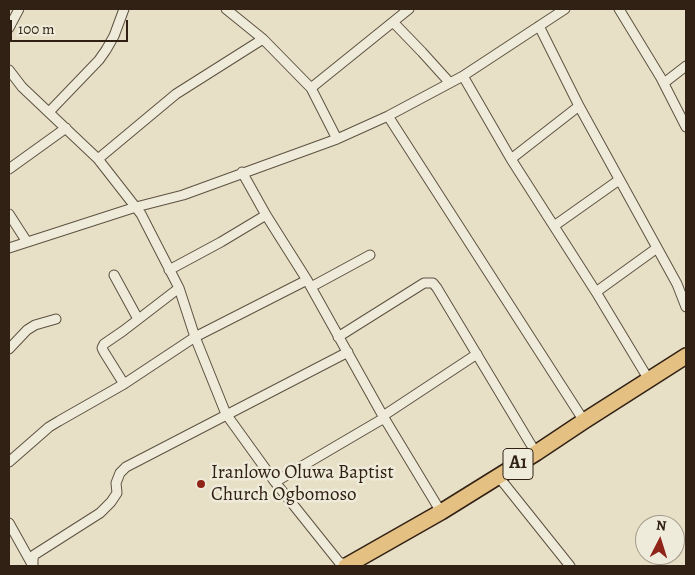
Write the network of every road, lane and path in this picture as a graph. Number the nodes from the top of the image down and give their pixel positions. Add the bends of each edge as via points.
1 (18, 9) edge
2 (124, 9) edge
3 (226, 9) edge
4 (565, 9) edge
5 (619, 9) edge
6 (403, 10) edge
7 (393, 22) junction
8 (539, 26) junction
9 (9, 28) edge
10 (263, 39) junction
11 (686, 66) edge
12 (9, 70) edge
13 (464, 76) junction
14 (664, 82) junction
15 (450, 83) junction
16 (311, 88) junction
17 (579, 106) junction
18 (48, 112) junction
19 (388, 116) junction
20 (686, 127) edge
21 (66, 128) junction
22 (337, 139) junction
23 (98, 159) junction
24 (511, 159) junction
25 (9, 169) edge
26 (242, 172) junction
27 (619, 180) junction
28 (136, 207) junction
29 (9, 214) edge
30 (266, 215) junction
31 (554, 226) junction
32 (27, 242) junction
33 (9, 248) edge
34 (656, 248) junction
35 (370, 255) dead end
36 (169, 270) junction
37 (114, 275) dead end
38 (309, 284) junction
39 (179, 288) junction
40 (596, 292) junction
41 (686, 307) edge
42 (56, 319) dead end
43 (138, 319) junction
44 (195, 337) junction
45 (338, 337) junction
46 (9, 349) edge
47 (348, 352) junction
48 (477, 354) junction
49 (686, 356) edge
50 (648, 380) junction
51 (124, 384) junction
52 (226, 414) junction
53 (383, 416) junction
54 (584, 421) junction
55 (536, 453) junction
56 (9, 462) edge
57 (498, 476) junction
58 (275, 482) junction
59 (441, 512) junction
60 (9, 523) edge
61 (33, 566) edge
62 (348, 566) edge
63 (570, 566) edge

1 - 9 street
2 - 18 street via 106,50
3 - 10 street
4 - 8 street
5 - 14 street
6 - 7 street
7 - 15 street
7 - 16 street
8 - 13 street
8 - 17 street
10 - 16 street
10 - 23 street via 176,94
11 - 14 street
12 - 18 street
13 - 15 street
13 - 24 street
14 - 20 street
15 - 19 street
16 - 22 street
17 - 24 street
17 - 27 street
18 - 21 street
19 - 22 street
19 - 54 street
21 - 23 street
21 - 25 street
22 - 26 street
23 - 28 street
24 - 31 street
26 - 28 street via 183,195
26 - 30 street
27 - 31 street
27 - 34 street
28 - 32 street
28 - 36 street
29 - 32 street
30 - 36 street
30 - 38 street
31 - 40 street
32 - 33 street
34 - 40 street
34 - 41 street
35 - 38 street
36 - 39 street
37 - 43 street
38 - 44 street
38 - 45 street
39 - 43 street
39 - 44 street
40 - 50 street
42 - 46 street via 34,325
43 - 51 street via 102,348
44 - 51 street
44 - 52 street
45 - 47 street
45 - 48 street via 424,283 433,283
47 - 52 street
47 - 53 street
48 - 53 street
48 - 55 street
49 - 50 highway, A1
50 - 54 highway, A1
51 - 56 street via 49,427
52 - 58 street
52 - 61 street via 126,467 116,483 116,493 111,502 100,513 34,555
53 - 58 street via 384,419
53 - 59 street
54 - 55 highway, A1
55 - 57 highway, A1
57 - 59 highway, A1
57 - 63 street
58 - 62 street via 339,562
59 - 62 highway, A1
60 - 61 street

